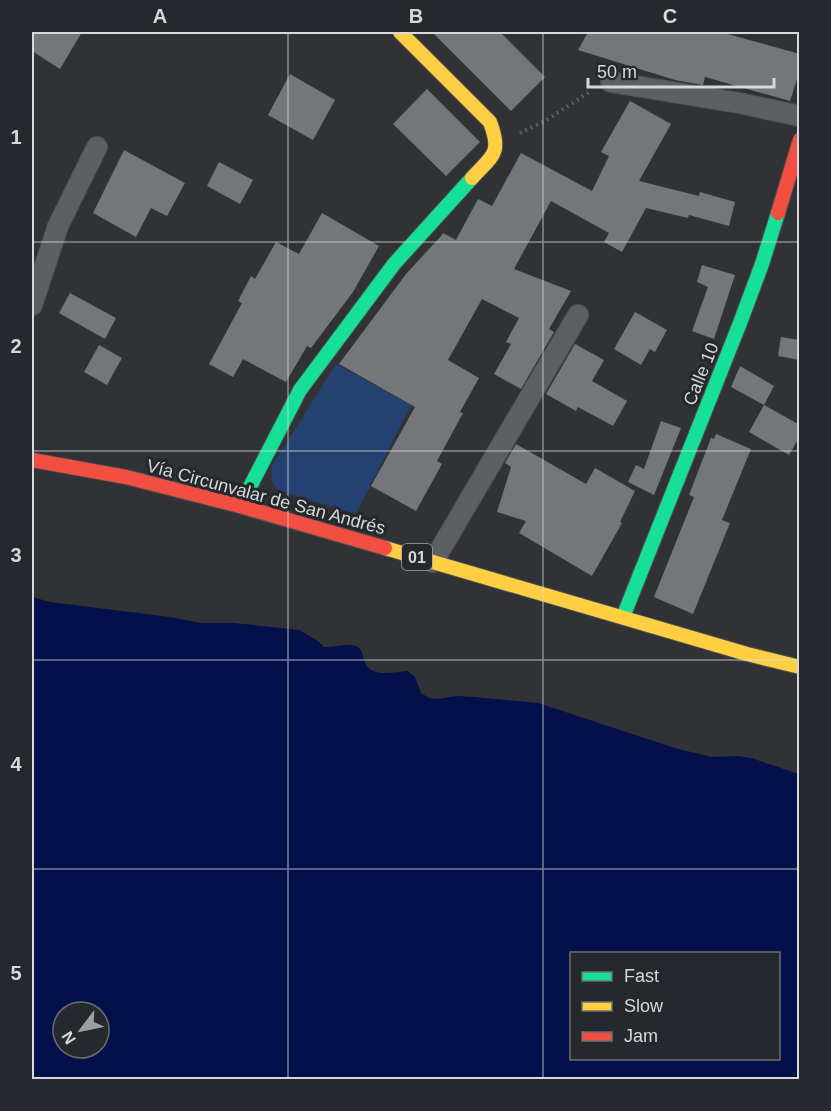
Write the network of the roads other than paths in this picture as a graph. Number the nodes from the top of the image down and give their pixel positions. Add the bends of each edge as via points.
1 (400, 32) edge
2 (611, 82) road end
3 (800, 117) edge
4 (800, 140) edge
5 (97, 147) dead end
6 (32, 305) edge
7 (578, 315) dead end
8 (32, 460) edge
9 (240, 506) junction
10 (433, 562) junction
11 (623, 617) junction
12 (800, 667) edge

1 - 9 main road via 490,122 497,140 494,154 394,264 300,390
2 - 3 street
4 - 11 main road, Calle 10 via 762,264
5 - 6 street via 58,226
7 - 10 street
8 - 9 main road, Vía Circunvalar de San Andrés / 01 via 126,477
9 - 10 main road, Vía Circunvalar de San Andrés / 01
10 - 11 main road, Vía Circunvalar de San Andrés / 01
11 - 12 main road, Vía Circunvalar de San Andrés / 01

